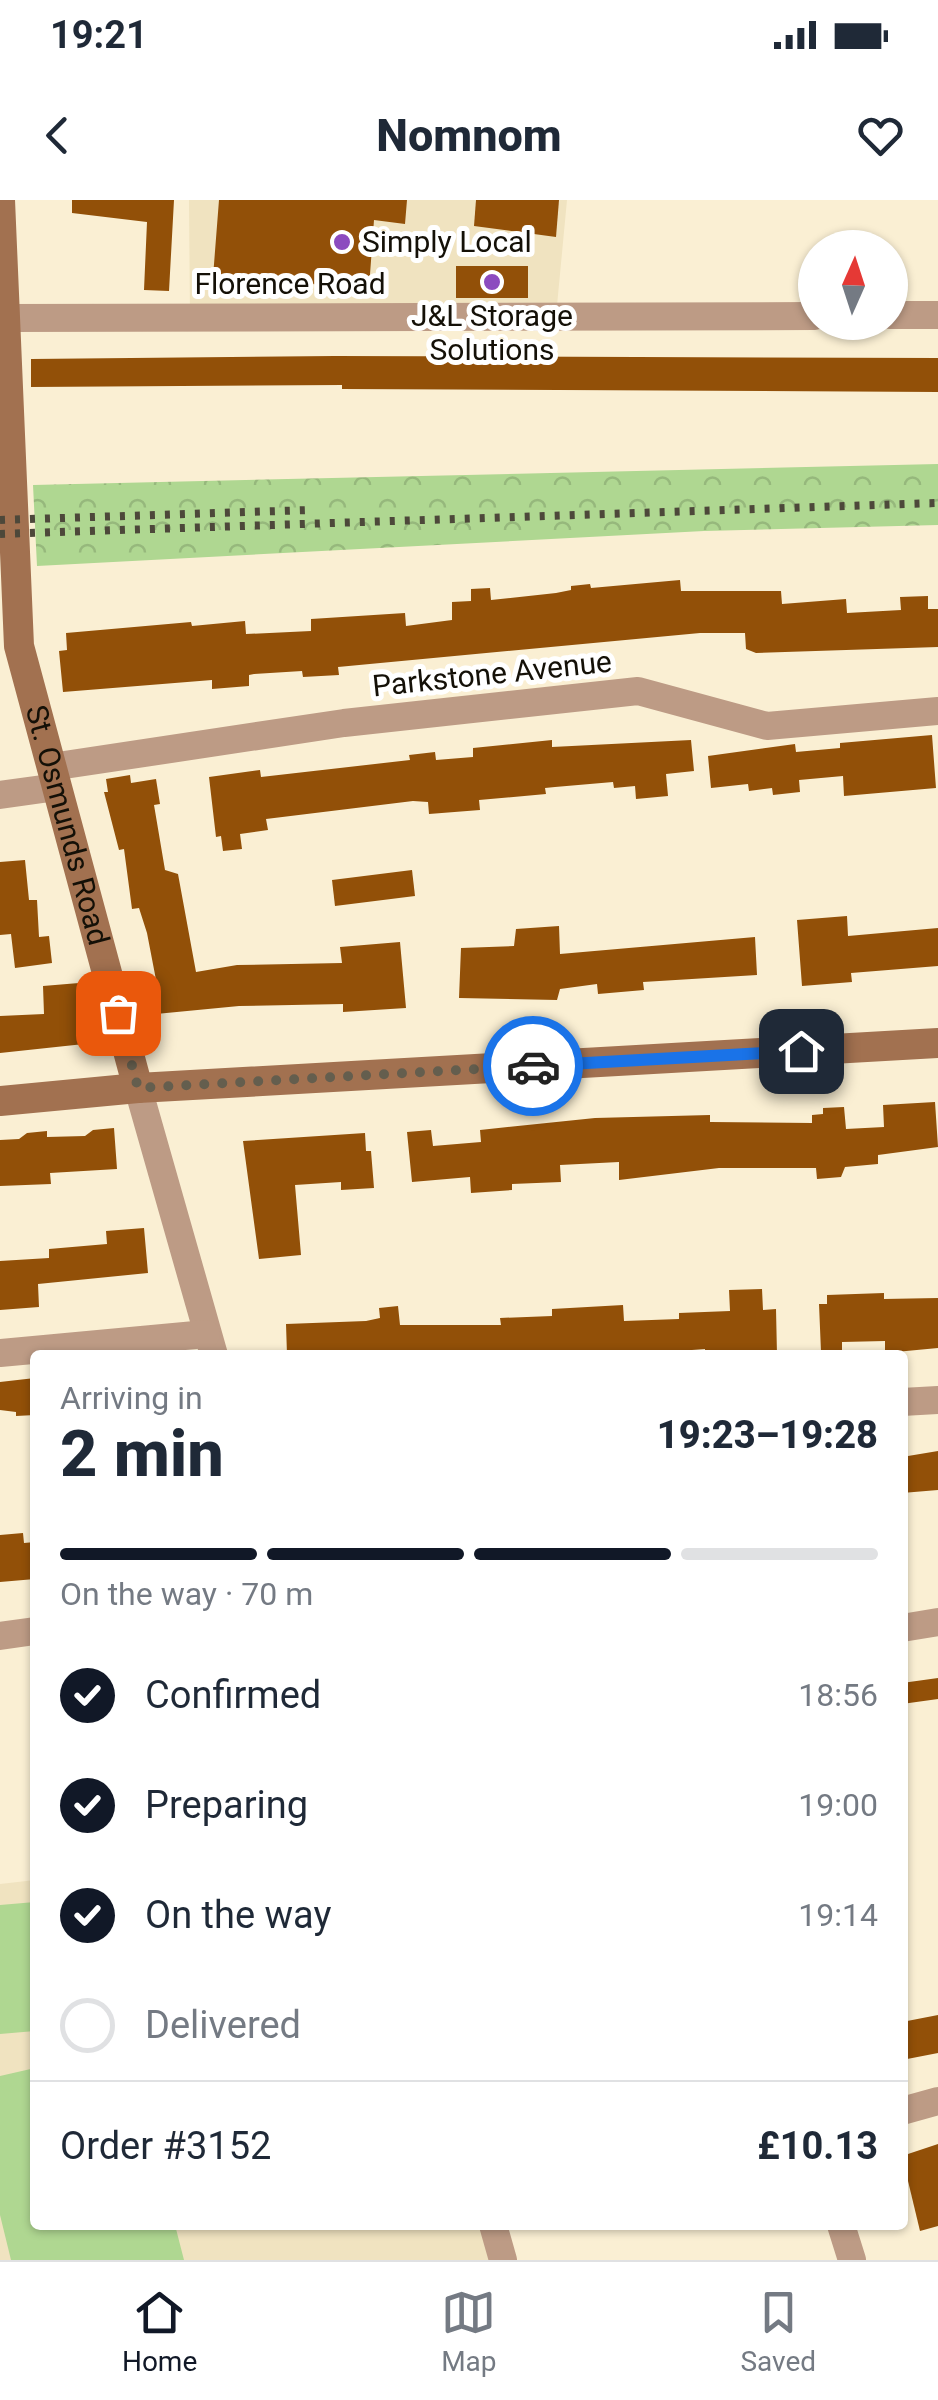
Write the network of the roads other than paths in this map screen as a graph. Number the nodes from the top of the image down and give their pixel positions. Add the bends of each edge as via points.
1 (0, 200) edge
2 (908, 315) edge
3 (938, 315) edge
4 (798, 316) edge
5 (6, 318) junction
6 (938, 711) edge
7 (54, 777) junction
8 (0, 795) edge
9 (938, 1044) edge
10 (138, 1088) junction
11 (0, 1101) edge
12 (210, 1345) edge
13 (79, 1350) edge
14 (30, 1352) edge
15 (0, 1353) edge
16 (938, 1400) edge
17 (908, 1402) edge
18 (938, 1622) edge
19 (908, 1627) edge
20 (30, 1632) edge
21 (0, 1636) edge
22 (938, 2101) edge
23 (908, 2109) edge
24 (501, 2230) edge
25 (843, 2230) edge
26 (503, 2260) edge
27 (852, 2260) edge

1 - 5 street, St. Osmunds Road
2 - 3 street
4 - 5 street, Florence Road
5 - 7 street, St. Osmunds Road via 18,646
6 - 7 street, Parkstone Avenue via 767,726 638,691 344,724
7 - 8 street, Parkstone Avenue
7 - 10 street, St. Osmunds Road
9 - 10 street
10 - 11 street
10 - 12 street, St. Osmunds Road
12 - 13 street
14 - 15 street
16 - 17 street
18 - 19 street
20 - 21 street
22 - 23 street
24 - 26 street
25 - 27 street

